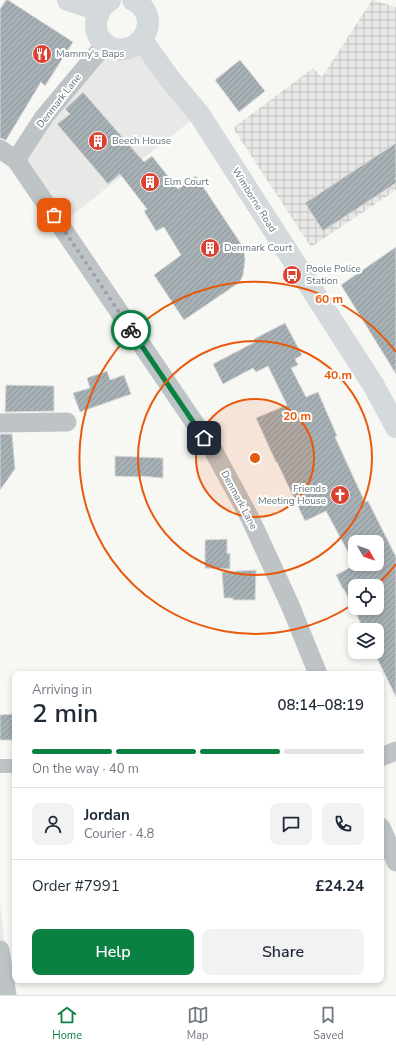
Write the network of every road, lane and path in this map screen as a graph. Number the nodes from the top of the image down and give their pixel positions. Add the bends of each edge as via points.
1 (68, 0) edge
2 (135, 0) edge
3 (105, 5) edge
4 (142, 40) junction
5 (105, 44) junction
6 (0, 149) edge
7 (16, 160) junction
8 (67, 422) dead end
9 (0, 423) edge
10 (396, 427) edge
11 (317, 671) edge
12 (396, 751) edge
13 (384, 756) edge
14 (0, 766) edge
15 (12, 766) edge
16 (384, 834) edge
17 (396, 862) edge
18 (0, 950) edge
19 (7, 995) edge

1 - 3 main road
2 - 4 main road via 143,8 148,21
3 - 5 main road via 96,21 97,33
4 - 5 main road via 135,46 123,50
4 - 10 main road, Wimborne Road via 199,114 374,386
5 - 7 street, Denmark Lane via 44,117
6 - 7 street, Denmark Lane
7 - 11 street, Denmark Lane via 212,450 250,518
8 - 9 street
12 - 13 street
14 - 15 street
16 - 17 street
18 - 19 street

